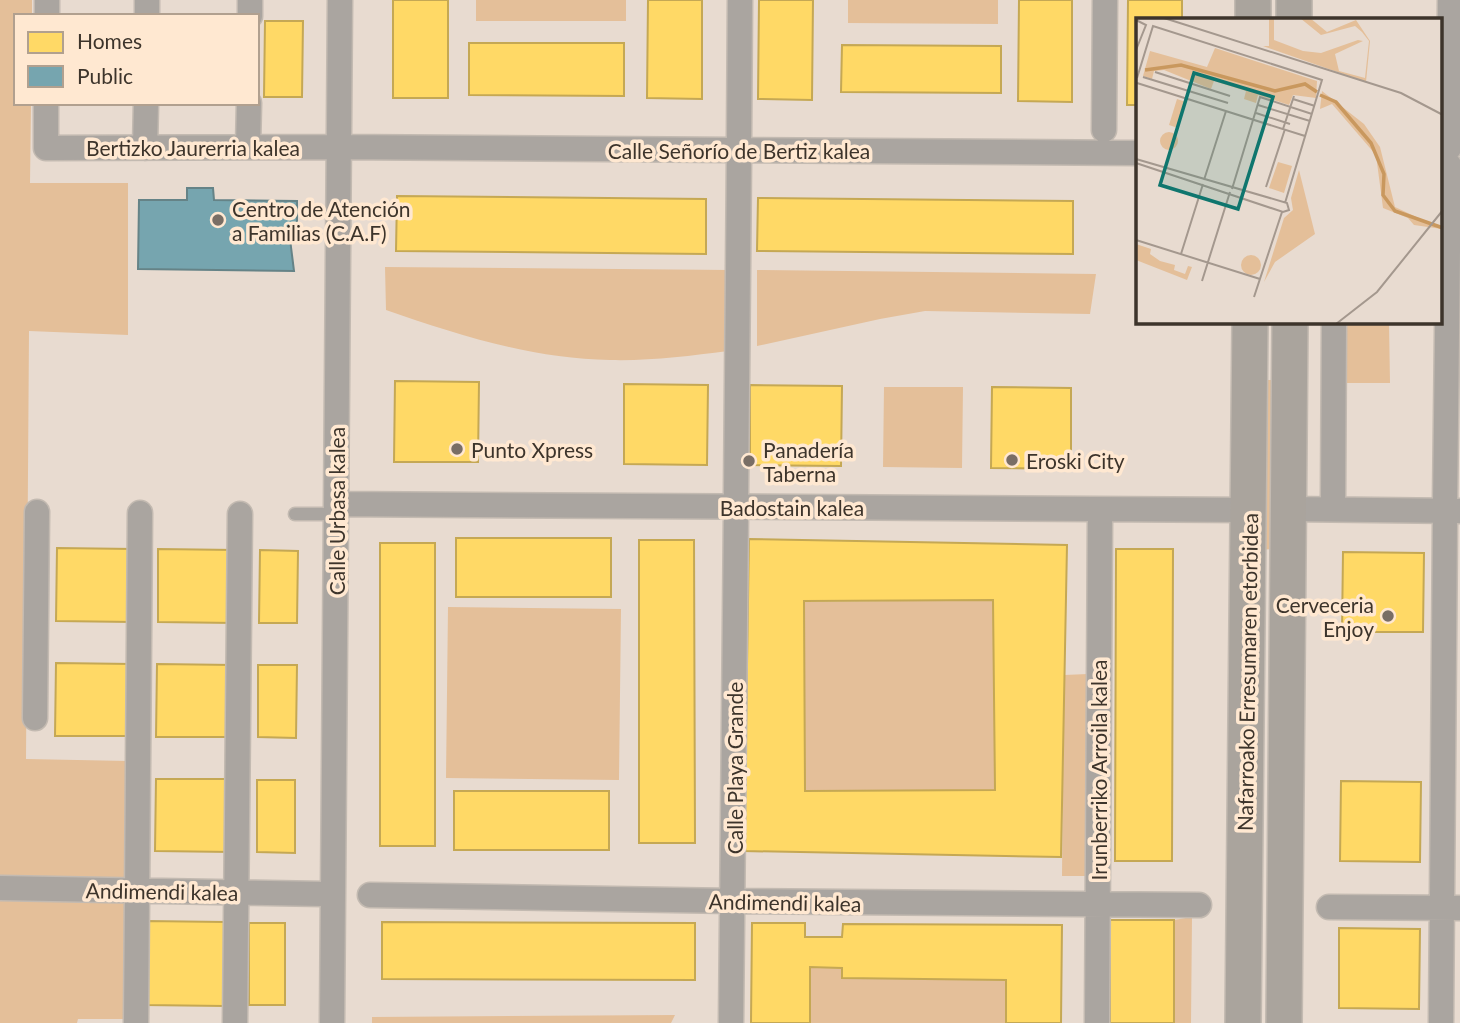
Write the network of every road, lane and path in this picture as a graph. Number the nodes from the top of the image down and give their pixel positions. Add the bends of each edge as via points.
1 (340, 0) edge
2 (740, 0) edge
3 (1105, 0) edge
4 (1253, 0) edge
5 (1294, 0) edge
6 (1450, 0) edge
7 (1253, 18) edge
8 (1294, 18) edge
9 (46, 105) edge
10 (146, 105) edge
11 (249, 105) edge
12 (1104, 131) dead end
13 (248, 147) junction
14 (339, 147) junction
15 (145, 148) junction
16 (1136, 153) edge
17 (1450, 157) edge
18 (1250, 324) edge
19 (1290, 324) edge
20 (1334, 324) edge
21 (1333, 502) dead end
22 (337, 509) junction
23 (1289, 509) junction
24 (1248, 510) junction
25 (37, 512) dead end
26 (1450, 512) edge
27 (140, 513) dead end
28 (240, 514) dead end
29 (295, 514) dead end
30 (1100, 517) dead end
31 (35, 718) dead end
32 (0, 888) edge
33 (137, 891) junction
34 (236, 892) junction
35 (324, 894) dead end
36 (370, 895) dead end
37 (732, 901) junction
38 (1097, 905) junction
39 (1199, 905) dead end
40 (1329, 907) dead end
41 (1451, 908) edge
42 (136, 1023) edge
43 (235, 1023) edge
44 (332, 1023) edge
45 (731, 1023) edge
46 (1097, 1023) edge
47 (1243, 1023) edge
48 (1284, 1023) edge
49 (1441, 1023) edge

1 - 14 street, Calle Urbasa kalea
2 - 37 street, Calle Playa Grande
3 - 12 street
4 - 7 street
5 - 8 street
6 - 17 street
9 - 15 street, Bertizko Jaurerria kalea via 46,148
10 - 15 street
11 - 13 street
13 - 14 street, Bertizko Jaurerria kalea
13 - 15 street, Bertizko Jaurerria kalea
14 - 16 street, Calle Señorío de Bertiz kalea
14 - 22 street, Calle Urbasa kalea
17 - 26 street
18 - 24 street, Nafarroako Erresumaren etorbidea
19 - 23 street, Nafarroako Erresumaren etorbidea
20 - 21 street
22 - 24 street, Badostain kalea
22 - 29 lane
22 - 44 street, Calle Urbasa kalea
23 - 26 street
23 - 48 street, Nafarroako Erresumaren etorbidea
24 - 47 street, Nafarroako Erresumaren etorbidea
25 - 31 street
26 - 41 street
27 - 33 street
28 - 34 street
30 - 38 street, Irunberriko Arroila kalea
32 - 33 street, Andimendi kalea
33 - 34 street, Andimendi kalea
33 - 42 street
34 - 35 street, Andimendi kalea
34 - 43 street
36 - 37 street, Andimendi kalea
37 - 38 street, Andimendi kalea
37 - 45 street, Calle Playa Grande
38 - 39 street, Andimendi kalea
38 - 46 street, Irunberriko Arroila kalea
40 - 41 street
41 - 49 street

